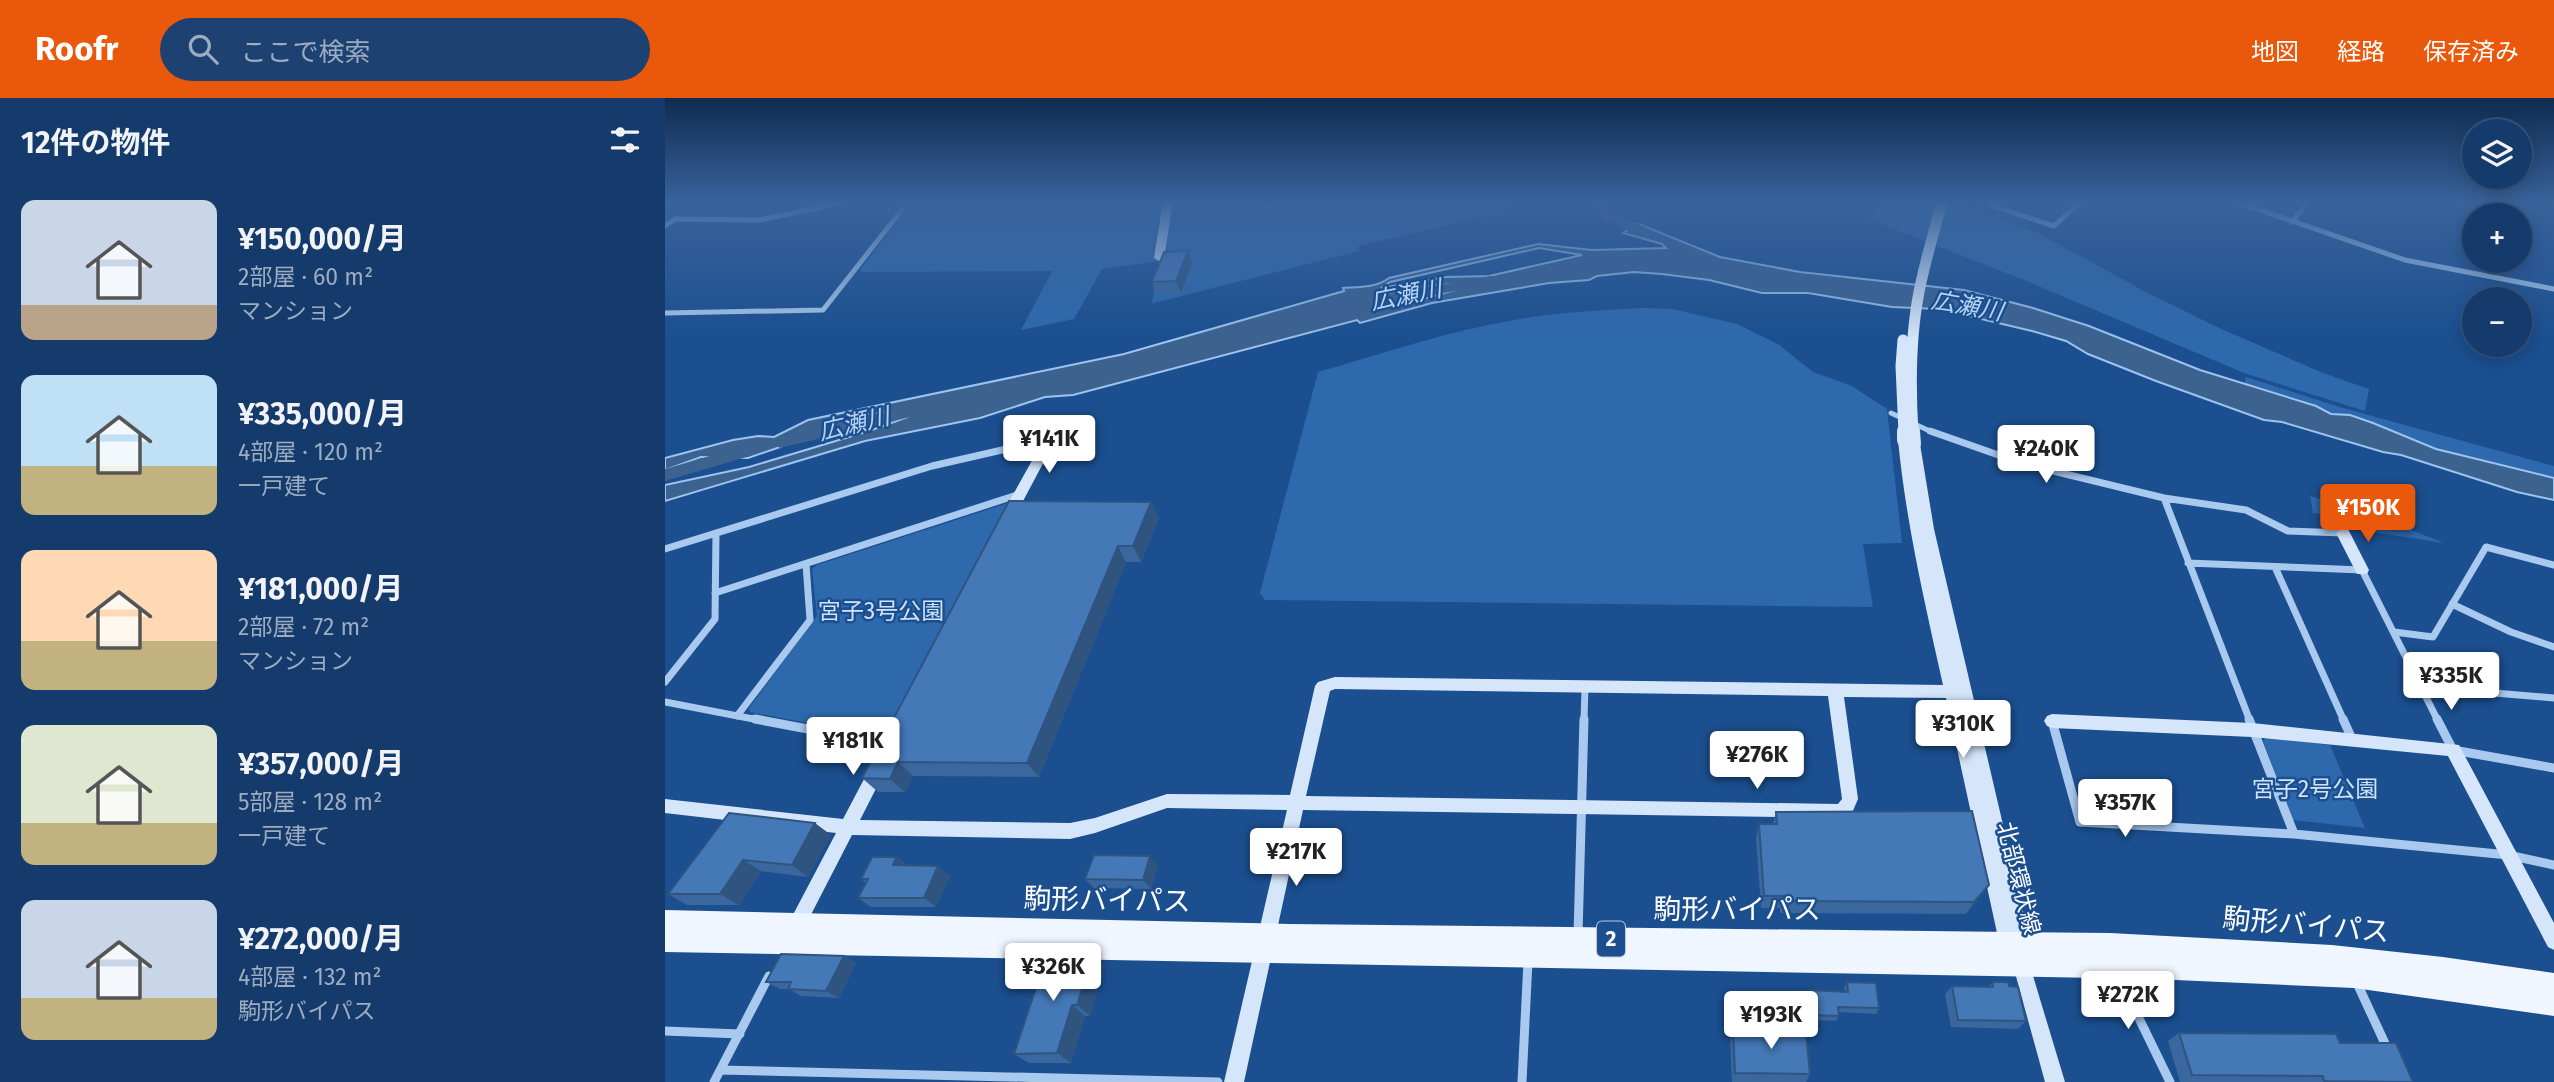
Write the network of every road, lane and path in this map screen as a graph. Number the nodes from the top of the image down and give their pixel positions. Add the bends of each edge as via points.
1 (872, 248) edge
2 (1161, 248) edge
3 (1921, 248) edge
4 (1930, 248) edge
5 (2369, 248) edge
6 (1159, 258) edge
7 (2554, 289) edge
8 (665, 313) edge
9 (1891, 413) dead end
10 (1050, 439) joint
11 (1909, 442) junction
12 (1020, 494) junction
13 (2164, 498) junction
14 (1001, 530) edge
15 (716, 533) junction
16 (2343, 533) joint
17 (665, 549) edge
18 (2188, 563) junction
19 (806, 565) junction
20 (2554, 565) edge
21 (2275, 567) junction
22 (2362, 570) junction
23 (715, 593) junction
24 (2452, 604) junction
25 (2394, 632) junction
26 (2554, 647) edge
27 (665, 682) edge
28 (1585, 686) junction
29 (2423, 687) junction
30 (1835, 689) junction
31 (1959, 691) junction
32 (2554, 698) edge
33 (665, 702) edge
34 (737, 716) junction
35 (2052, 721) joint
36 (2252, 730) junction
37 (894, 739) joint
38 (2352, 740) junction
39 (2453, 750) junction
40 (2554, 768) edge
41 (1296, 802) junction
42 (665, 806) edge
43 (1581, 808) junction
44 (846, 827) junction
45 (2294, 834) junction
46 (2508, 855) junction
47 (2554, 864) edge
48 (665, 922) edge
49 (797, 924) junction
50 (1577, 939) junction
51 (665, 941) edge
52 (2554, 941) edge
53 (1264, 943) junction
54 (782, 950) junction
55 (2018, 950) junction
56 (1528, 957) junction
57 (774, 967) edge
58 (2115, 967) junction
59 (2354, 977) junction
60 (2554, 984) edge
61 (2554, 1004) edge
62 (665, 1031) edge
63 (740, 1034) junction
64 (2392, 1058) edge
65 (721, 1070) junction
66 (847, 1077) edge
67 (961, 1078) edge
68 (714, 1082) edge
69 (1217, 1082) edge
70 (1234, 1082) edge
71 (1522, 1082) edge
72 (2055, 1082) edge
73 (2170, 1082) edge

1 - 8 street via 823,310
2 - 6 street
3 - 11 street, 北部環状線, bridge via 1901,366
4 - 11 street, 北部環状線, bridge via 1914,324
5 - 7 street via 2405,260
9 - 13 street via 1925,430 2039,470
10 - 12 street
10 - 15 street via 932,466
11 - 31 street, 北部環状線
12 - 14 street
12 - 19 street
13 - 16 street via 2246,510 2288,531
13 - 18 street
15 - 17 street
15 - 23 street
16 - 22 street
18 - 21 street
18 - 36 street
19 - 23 street
19 - 34 street via 810,620
20 - 24 street via 2486,547
21 - 22 street
21 - 38 street
22 - 25 street
23 - 27 street via 713,624
24 - 25 street via 2433,637
24 - 26 street
25 - 29 street
28 - 30 street
28 - 41 street via 1328,683 1323,686
28 - 43 street
29 - 32 street
29 - 39 street
30 - 31 street
30 - 43 street via 1850,799 1843,810
31 - 55 street, 北部環状線
33 - 34 street
34 - 37 street
35 - 36 street
35 - 45 street via 2080,822
36 - 38 street
36 - 45 street
37 - 44 street
38 - 39 street
39 - 40 street
39 - 46 street
41 - 43 street
41 - 44 street via 1167,801 1100,826 1070,831
41 - 53 street
42 - 44 street
43 - 50 street
44 - 49 street
45 - 46 street
46 - 47 street
46 - 52 street
48 - 49 main road, 駒形バイパス / 2
49 - 53 main road, 駒形バイパス / 2
49 - 54 street
50 - 53 main road, 駒形バイパス / 2
50 - 55 main road, 駒形バイパス / 2
51 - 54 main road, 駒形バイパス / 2
53 - 54 main road, 駒形バイパス / 2
53 - 56 main road, 駒形バイパス / 2
53 - 70 street
55 - 56 main road, 駒形バイパス / 2
55 - 58 main road, 駒形バイパス / 2
55 - 60 main road, 駒形バイパス / 2 via 2254,949
55 - 72 street, 北部環状線
56 - 71 street
57 - 63 street
58 - 59 main road, 駒形バイパス / 2
58 - 73 street
59 - 61 main road, 駒形バイパス / 2
59 - 64 street
62 - 63 street
63 - 65 street
65 - 66 street
65 - 68 street
66 - 67 street
67 - 69 street

